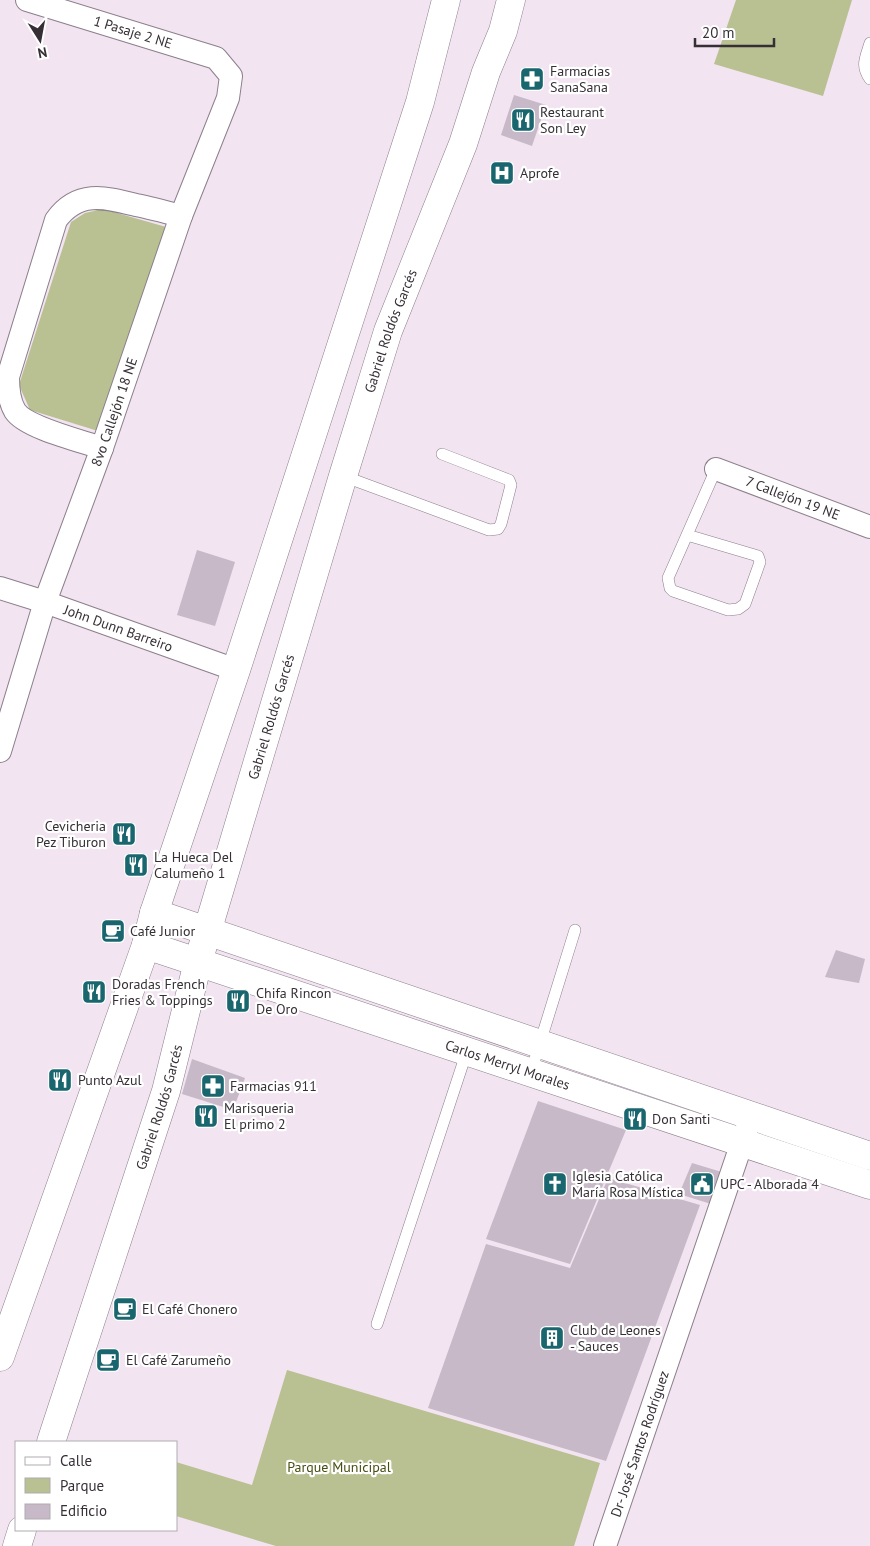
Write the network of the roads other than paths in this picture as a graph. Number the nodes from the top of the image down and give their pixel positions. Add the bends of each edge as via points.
1 (27, 0) edge
2 (446, 0) edge
3 (512, 0) edge
4 (870, 42) edge
5 (232, 76) joint
6 (870, 79) edge
7 (181, 216) junction
8 (102, 448) junction
9 (442, 454) dead end
10 (716, 469) joint
11 (343, 476) junction
12 (870, 528) edge
13 (687, 535) junction
14 (0, 588) edge
15 (45, 602) junction
16 (236, 670) junction
17 (0, 751) edge
18 (154, 913) junction
19 (575, 930) dead end
20 (208, 931) junction
21 (146, 945) junction
22 (198, 962) junction
23 (539, 1044) junction
24 (467, 1051) junction
25 (531, 1072) junction
26 (751, 1116) junction
27 (742, 1143) junction
28 (870, 1156) edge
29 (869, 1181) edge
30 (377, 1324) dead end
31 (0, 1357) edge
32 (51, 1441) edge
33 (22, 1531) edge
34 (17, 1546) edge
35 (605, 1546) edge

1 - 5 street, 1 Pasaje 2 NE via 216,58
2 - 16 main road via 420,102
3 - 11 main road, Gabriel Roldós Garcés via 463,144 388,331
4 - 6 lane via 864,63
5 - 7 street, 8vo Callejón 18 NE via 228,98
7 - 8 street, 8vo Callejón 18 NE
7 - 8 street via 109,198 91,198 76,202 56,220 8,377 9,396 16,412 27,422
8 - 15 street, 8vo Callejón 18 NE
9 - 11 lane via 509,480 511,484 498,528 489,530
10 - 12 street, 7 Callejón 19 NE
10 - 13 lane
11 - 20 main road, Gabriel Roldós Garcés
13 - 13 lane via 758,556 760,562 746,604 728,610 670,588 668,578
14 - 15 street, John Dunn Barreiro
15 - 16 street, John Dunn Barreiro
15 - 17 street, 8vo Callejón 18 NE
16 - 18 main road
18 - 20 main road
18 - 21 main road
19 - 23 lane
20 - 22 main road, Gabriel Roldós Garcés
20 - 23 main road
21 - 22 main road, Carlos Merryl Morales
21 - 31 main road
22 - 24 main road, Carlos Merryl Morales
22 - 32 main road, Gabriel Roldós Garcés via 166,1091
23 - 25 lane
23 - 26 main road
24 - 25 main road, Carlos Merryl Morales
24 - 30 lane
25 - 27 main road, Carlos Merryl Morales
26 - 27 street, Dr- José Santos Rodríguez
26 - 28 main road
27 - 29 main road, Carlos Merryl Morales
27 - 35 street, Dr- José Santos Rodríguez
33 - 34 main road

